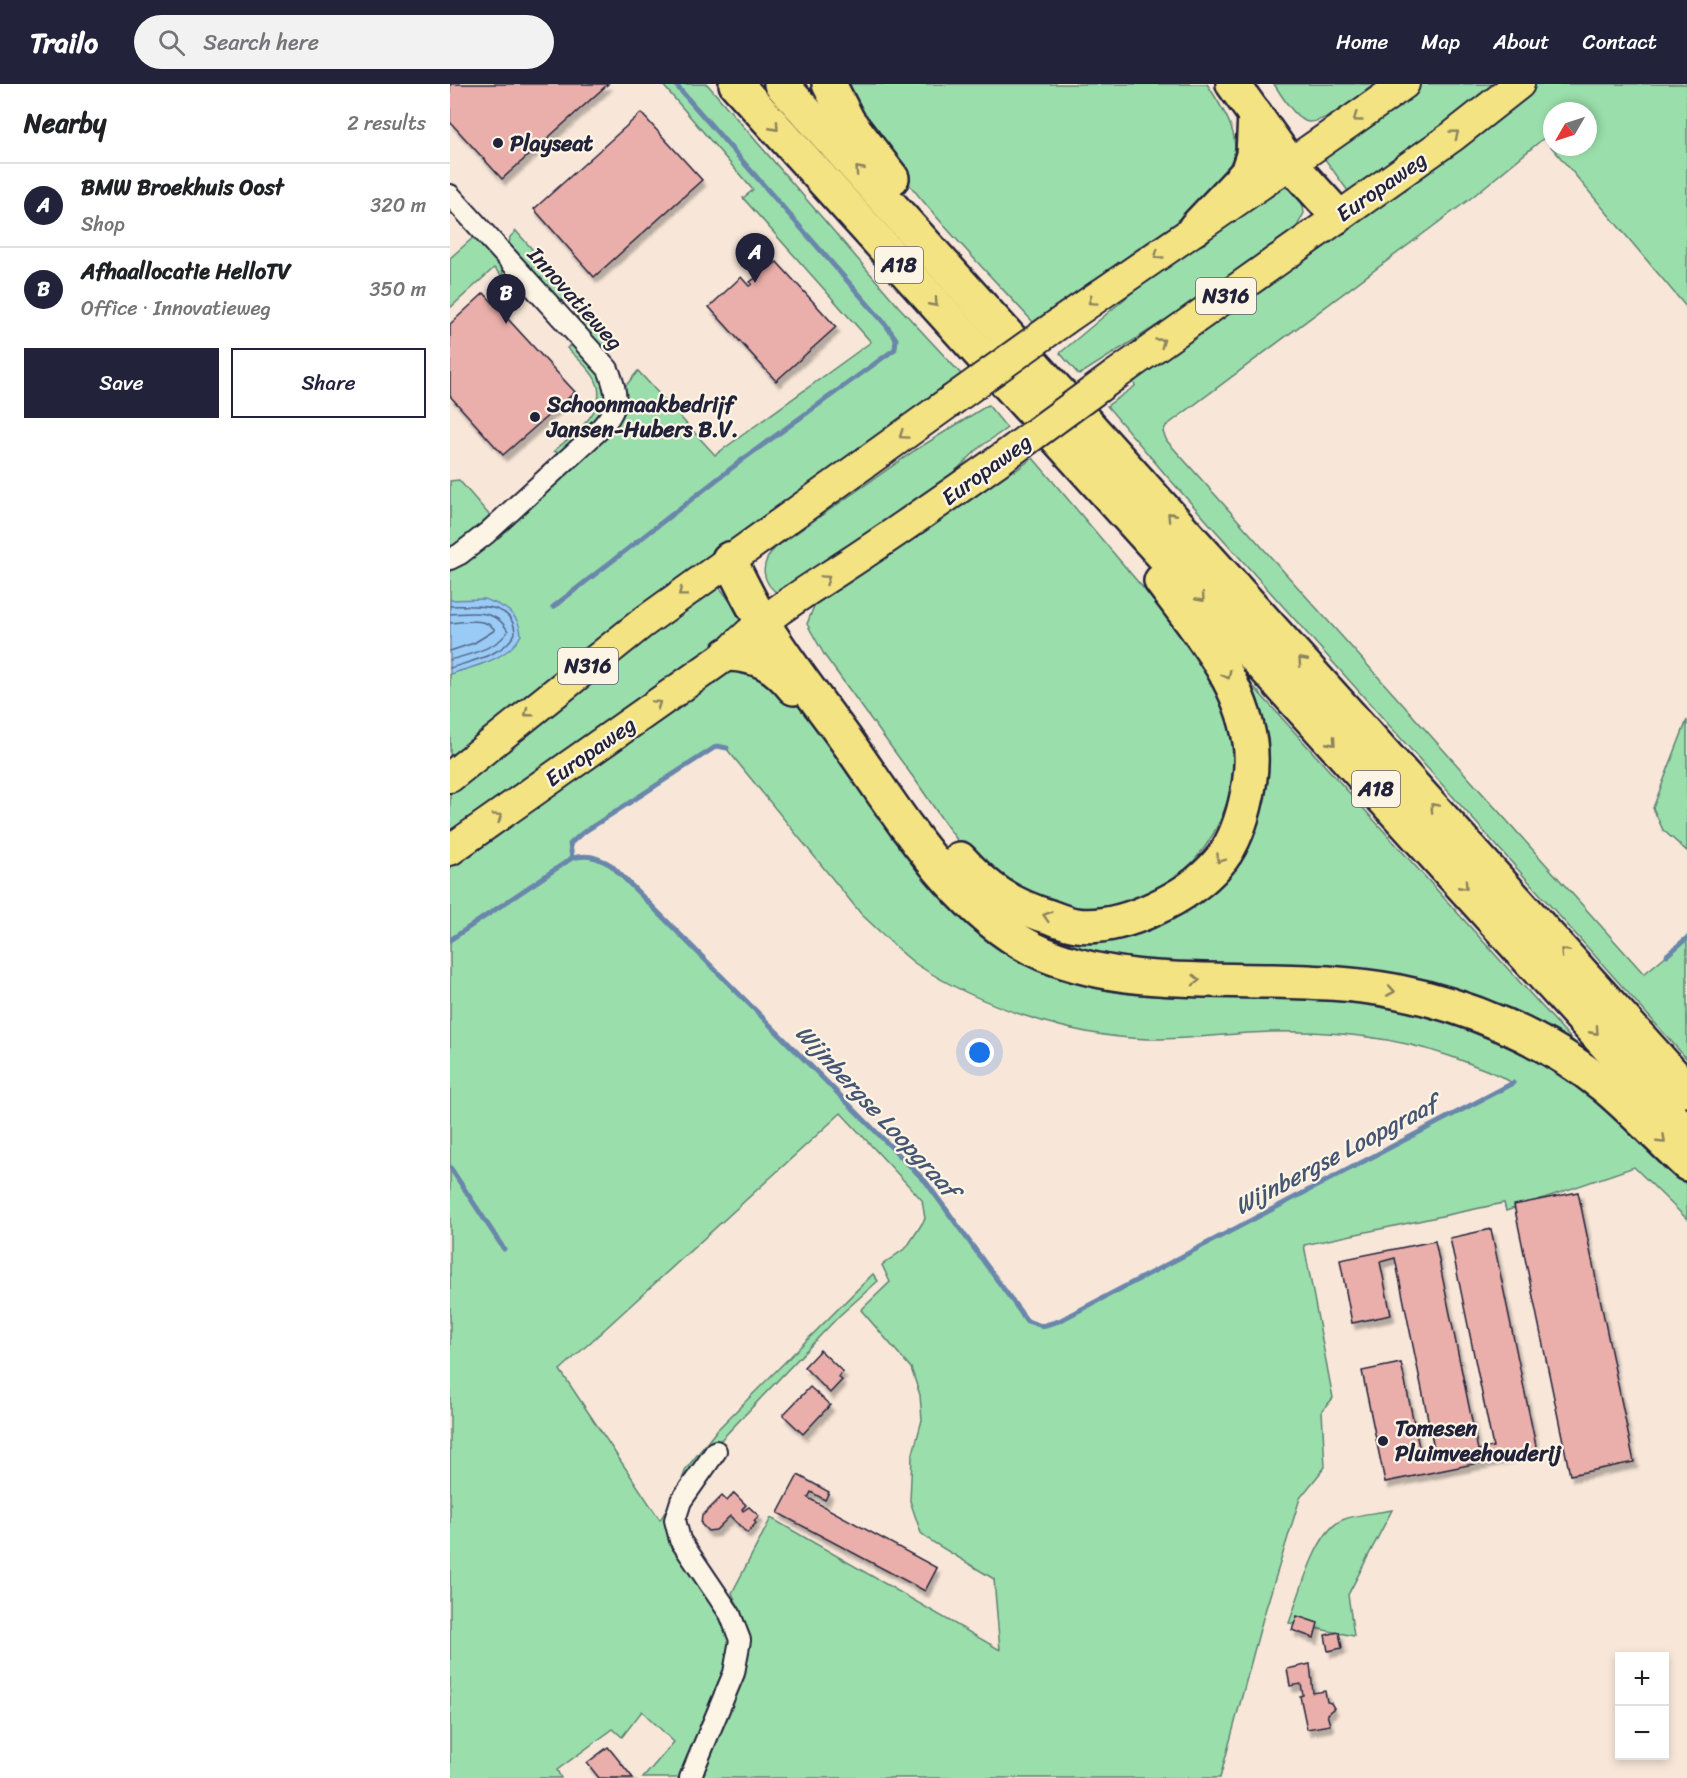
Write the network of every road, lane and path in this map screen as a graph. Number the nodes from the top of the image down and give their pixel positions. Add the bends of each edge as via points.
1 (736, 84) edge
2 (781, 84) edge
3 (829, 84) edge
4 (1233, 84) edge
5 (1404, 84) edge
6 (1519, 84) edge
7 (1256, 99) edge
8 (1298, 159) junction
9 (450, 195) edge
10 (1338, 216) junction
11 (1195, 228) junction
12 (997, 323) junction
13 (1062, 446) junction
14 (450, 559) edge
15 (729, 559) junction
16 (770, 618) junction
17 (728, 654) junction
18 (838, 730) junction
19 (450, 777) edge
20 (450, 850) edge
21 (1687, 1090) edge
22 (1687, 1134) edge
23 (1687, 1164) edge
24 (716, 1451) dead end
25 (690, 1778) edge

1 -> 13 highway, A18
12 -> 2 highway, A18
3 - 12 highway, A18 via 848,121 938,236
4 - 7 highway
5 -> 8 main road, N316
10 -> 6 main road, Europaweg / N316 via 1453,136
7 - 8 highway
7 - 11 highway via 1253,155 1247,173
8 - 10 highway
8 - 11 main road, N316 via 1228,210
9 - 14 street, Innovatieweg via 608,369 616,388 611,418 487,533
16 -> 10 main road, Europaweg / N316, bridge via 1002,458
11 -> 15 main road, N316, bridge
21 -> 12 highway, A18
13 -> 16 highway, A18 via 1220,661 1239,698 1250,742 1251,770 1240,823 1219,863 1178,896 1135,918 1076,925 1019,908 981,883
13 -> 22 highway, A18
15 - 16 highway, A18
15 -> 19 main road, N316
16 - 17 main road, Europaweg / N316
16 - 18 highway, A18
17 - 18 highway, A18 via 750,655 779,669 811,710
20 -> 17 main road, Europaweg / N316
18 -> 23 highway, A18 via 916,839 958,888 987,917 1044,954 1138,978 1348,984 1392,990 1440,1003 1514,1030 1592,1077
24 - 25 street via 681,1501 675,1520 680,1540 730,1614 740,1640 734,1673

